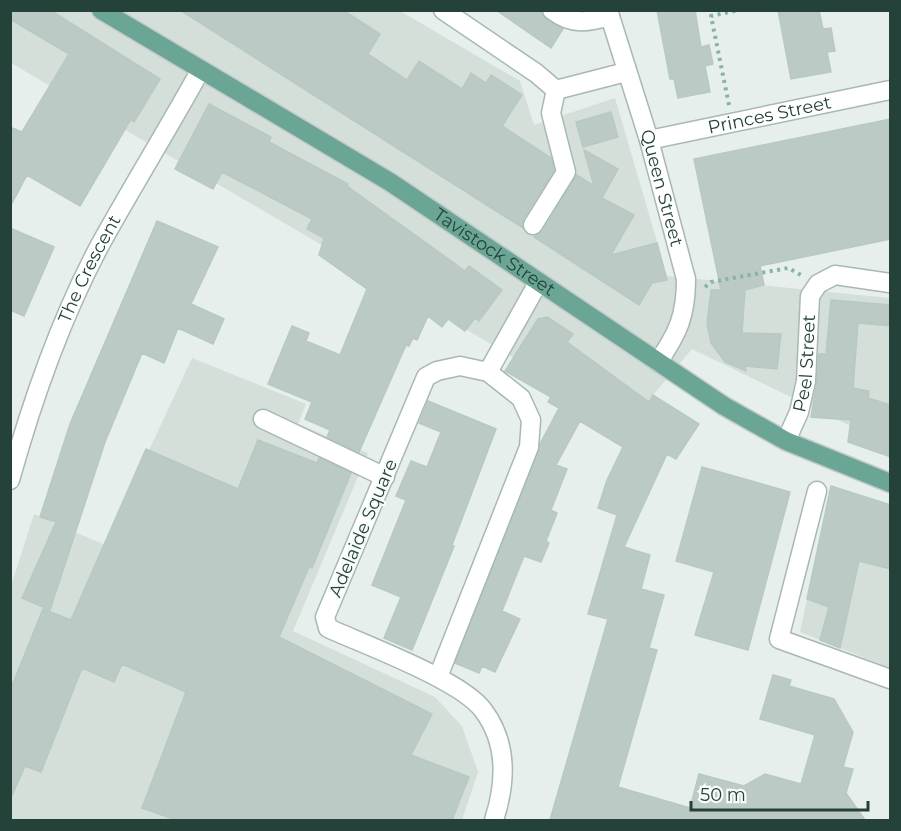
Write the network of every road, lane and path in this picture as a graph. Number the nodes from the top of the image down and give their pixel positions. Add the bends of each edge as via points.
1 (101, 10) edge
2 (442, 10) edge
3 (552, 10) edge
4 (739, 10) edge
5 (609, 13) edge
6 (200, 71) junction
7 (626, 72) junction
8 (556, 90) junction
9 (891, 90) edge
10 (733, 123) junction
11 (649, 140) junction
12 (533, 225) dead end
13 (538, 283) junction
14 (891, 283) edge
15 (818, 284) junction
16 (686, 301) junction
17 (658, 362) junction
18 (488, 372) junction
19 (263, 419) dead end
20 (786, 441) junction
21 (385, 477) junction
22 (10, 480) edge
23 (891, 483) edge
24 (816, 491) dead end
25 (438, 677) junction
26 (891, 679) edge
27 (494, 820) edge

1 - 6 main road, Tavistock Street
2 - 8 street
3 - 5 street via 565,20 586,23
4 - 10 path via 711,16
5 - 7 street, Queen Street
6 - 13 main road, Tavistock Street via 390,182
6 - 22 street, The Crescent via 100,245 77,294
7 - 8 street
7 - 11 street, Queen Street
8 - 12 street via 551,113 566,172
9 - 10 street, Princes Street
10 - 11 street, Princes Street
11 - 16 street, Queen Street via 686,279
13 - 17 main road, Tavistock Street
13 - 18 street
14 - 15 street via 835,275
15 - 16 path via 788,268 711,282
15 - 20 street, Peel Street via 810,296 806,381 799,412
16 - 17 street, Queen Street via 678,332
17 - 20 main road, Tavistock Street
18 - 21 street, Adelaide Square via 460,366 437,370 426,377
18 - 25 street, Adelaide Square via 520,398 531,420 529,447
19 - 21 street
20 - 23 main road, Tavistock Street
21 - 25 street, Adelaide Square via 325,617 328,628
24 - 26 street via 779,639
25 - 27 street, Adelaide Square via 483,709 500,745 503,787

